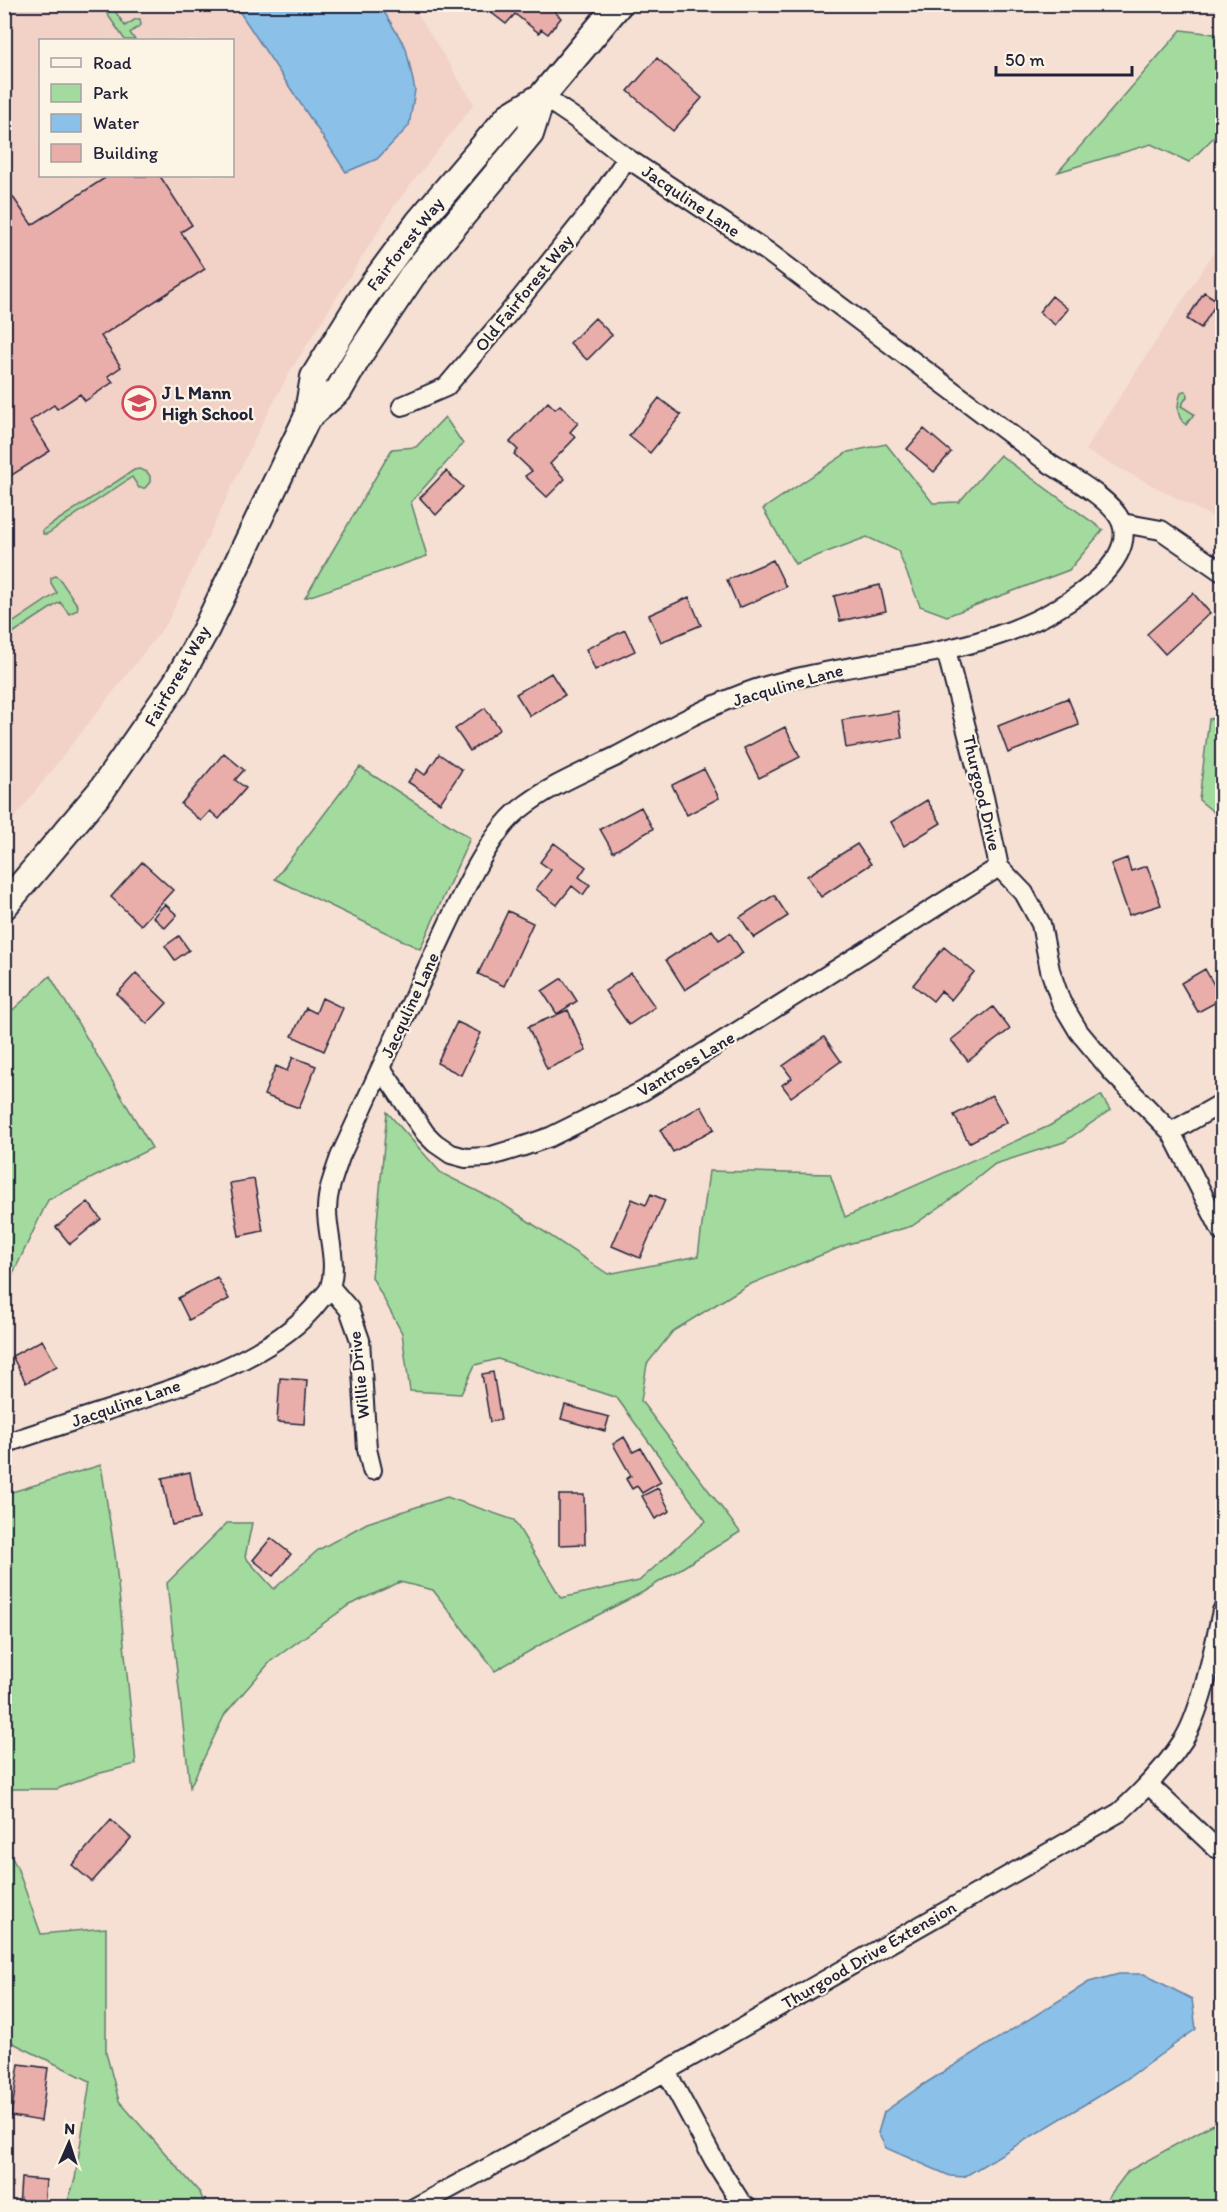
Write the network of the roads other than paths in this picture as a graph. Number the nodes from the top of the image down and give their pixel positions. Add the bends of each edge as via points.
1 (619, 4) edge
2 (542, 96) junction
3 (627, 158) junction
4 (402, 406) dead end
5 (1122, 523) junction
6 (1222, 572) edge
7 (946, 650) junction
8 (999, 867) junction
9 (4, 906) edge
10 (381, 1068) junction
11 (1222, 1103) edge
12 (1171, 1132) junction
13 (1222, 1232) edge
14 (330, 1287) junction
15 (4, 1444) edge
16 (372, 1470) dead end
17 (1222, 1611) edge
18 (1149, 1785) junction
19 (1222, 1850) edge
20 (666, 2071) junction
21 (414, 2208) edge
22 (748, 2208) edge

1 - 2 main road, Fairforest Way
2 - 3 street, Jacquline Lane
2 - 9 main road, Fairforest Way via 530,134 412,276 339,390 307,418 176,683 101,791
3 - 4 street, Old Fairforest Way via 582,222 446,387
3 - 5 street, Jacquline Lane via 768,252 1050,464 1086,486 1111,507
5 - 6 street via 1161,530
5 - 7 street, Jacquline Lane via 1117,559 1081,594 1027,624
7 - 8 street, Thurgood Drive
7 - 10 street, Jacquline Lane via 801,677 755,690 649,739 546,792 518,811 490,844
8 - 10 street, Vantross Lane via 643,1091 550,1137 521,1147 488,1157 451,1154 425,1133
8 - 12 street, Thurgood Drive via 1024,892 1041,924 1054,985 1079,1032
10 - 14 street, Jacquline Lane via 340,1157 328,1194 333,1260
11 - 12 street
12 - 13 street
14 - 15 street, Jacquline Lane via 297,1324 256,1352 211,1374
14 - 16 street, Willie Drive via 350,1309 360,1340 367,1449
17 - 18 street, Thurgood Drive Extension via 1199,1703 1185,1738
18 - 19 street
18 - 20 street, Thurgood Drive Extension via 1120,1812
20 - 21 street, Thurgood Drive Extension
20 - 22 street via 714,2160

